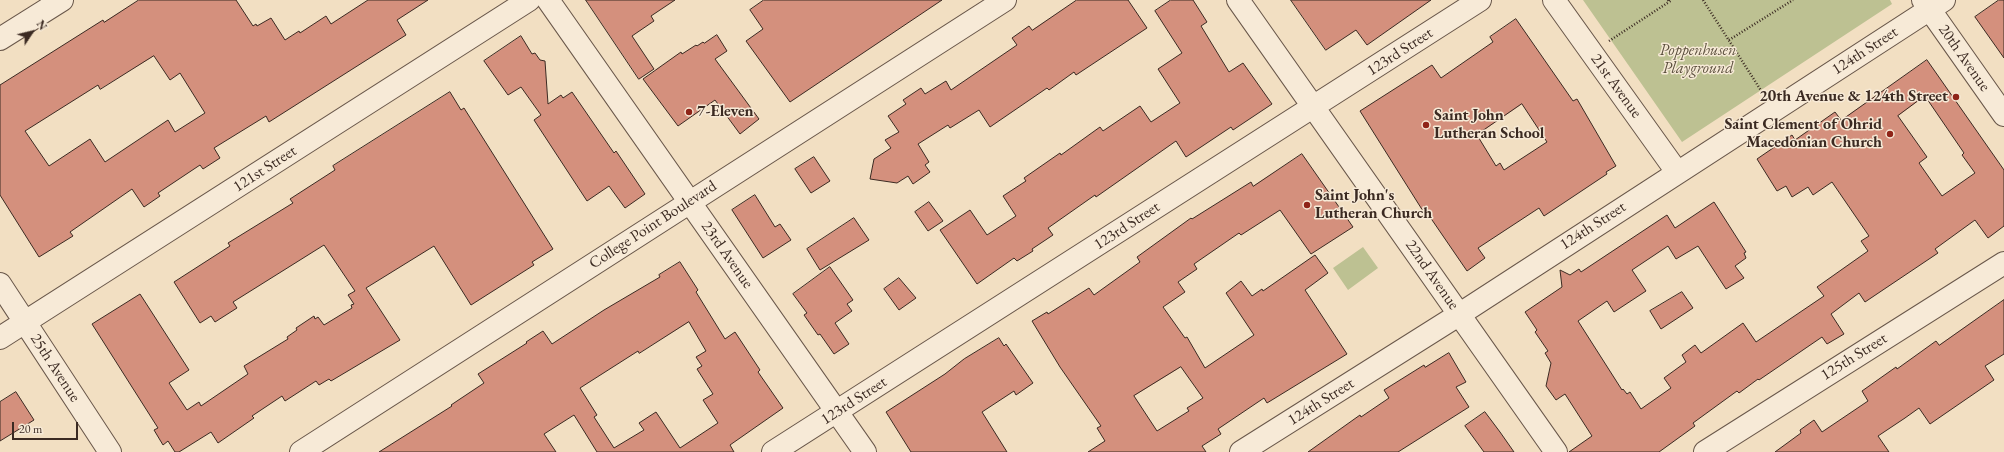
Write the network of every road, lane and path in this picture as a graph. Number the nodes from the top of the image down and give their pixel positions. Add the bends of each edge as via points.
1 (62, 0) edge
2 (529, 0) edge
3 (548, 0) edge
4 (1005, 0) edge
5 (1238, 0) edge
6 (1480, 0) edge
7 (1554, 0) edge
8 (1703, 0) edge
9 (1793, 0) edge
10 (1670, 1) edge
11 (1932, 3) edge
12 (0, 39) edge
13 (1729, 40) junction
14 (1604, 45) dead end
15 (1764, 95) dead end
16 (1313, 108) junction
17 (2004, 116) edge
18 (1677, 172) junction
19 (689, 202) junction
20 (2004, 262) edge
21 (0, 284) edge
22 (1460, 314) junction
23 (25, 323) junction
24 (0, 338) edge
25 (836, 411) junction
26 (110, 452) edge
27 (301, 452) edge
28 (773, 452) edge
29 (865, 452) edge
30 (1242, 452) edge
31 (1556, 452) edge
32 (1705, 452) edge

1 - 12 street
2 - 23 street, 121st Street
3 - 19 street, 23rd Avenue
4 - 19 street, College Point Boulevard
5 - 16 street, 22nd Avenue
6 - 16 street, 123rd Street
7 - 18 street, 21st Avenue
8 - 13 path
9 - 13 path
10 - 14 path
11 - 17 street, 20th Avenue
11 - 18 street, 124th Street
13 - 15 path
16 - 22 street, 22nd Avenue
16 - 25 street, 123rd Street
18 - 22 street, 124th Street
19 - 25 street, 23rd Avenue
19 - 27 street, College Point Boulevard
20 - 32 street, 125th Street
21 - 23 street, 25th Avenue
22 - 30 street, 124th Street
22 - 31 street, 22nd Avenue
23 - 24 street, 121st Street
23 - 26 street, 25th Avenue
25 - 28 street, 123rd Street
25 - 29 street, 23rd Avenue

